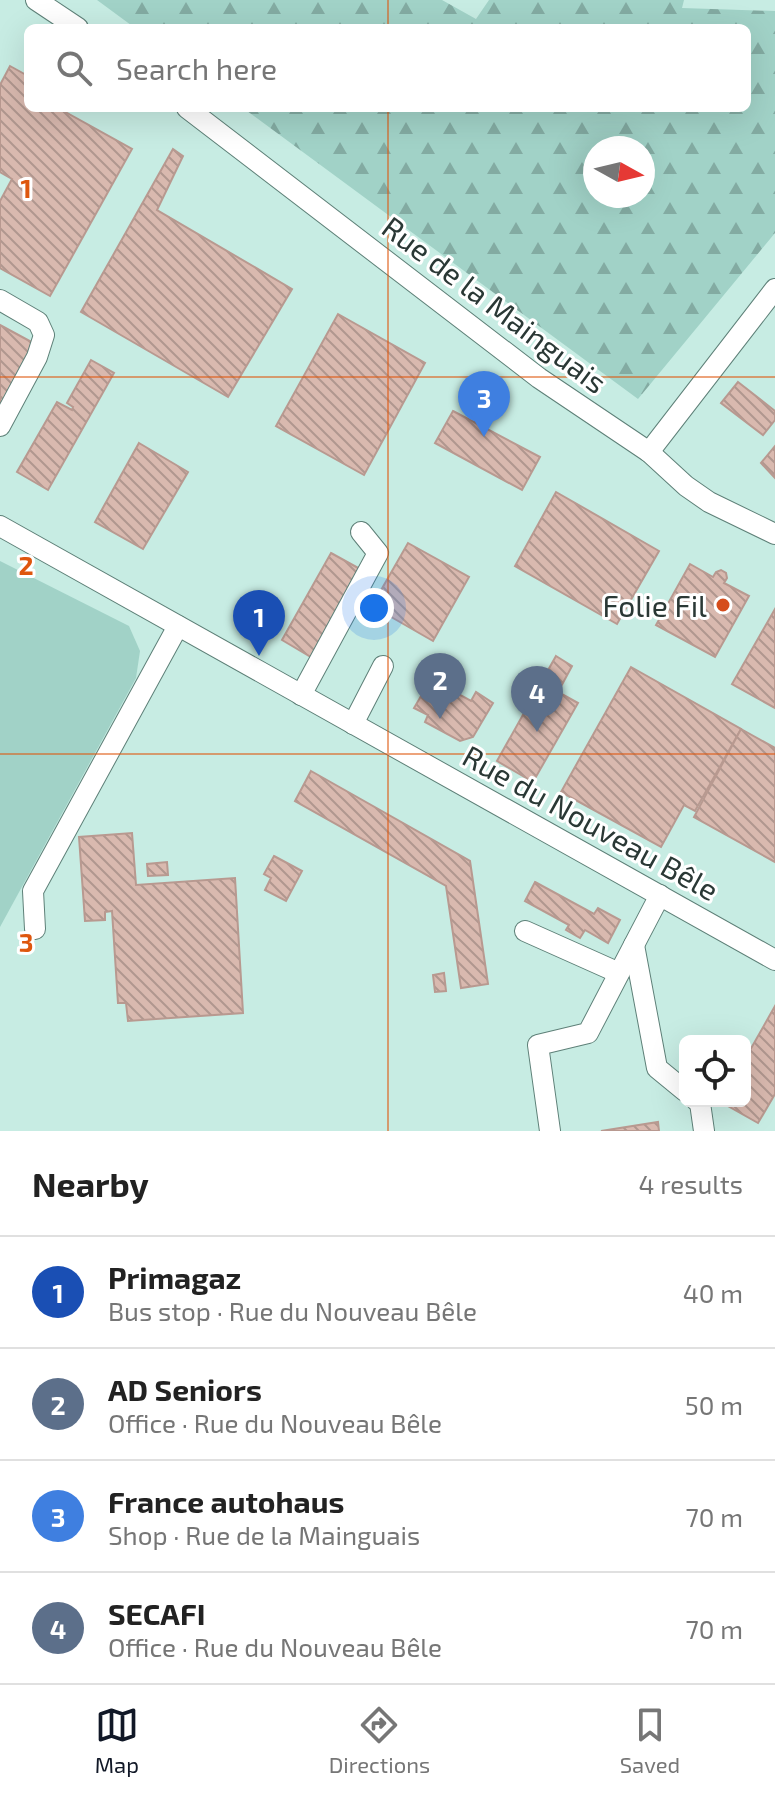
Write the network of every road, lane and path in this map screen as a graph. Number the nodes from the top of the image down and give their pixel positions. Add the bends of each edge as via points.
1 (36, 0) edge
2 (72, 24) edge
3 (192, 112) edge
4 (775, 289) edge
5 (0, 300) edge
6 (0, 426) edge
7 (649, 452) junction
8 (0, 526) edge
9 (361, 532) dead end
10 (775, 534) edge
11 (178, 626) junction
12 (383, 666) dead end
13 (301, 695) junction
14 (353, 724) junction
15 (660, 895) junction
16 (35, 929) dead end
17 (525, 931) dead end
18 (634, 945) junction
19 (775, 960) edge
20 (619, 973) junction
21 (679, 1086) edge
22 (701, 1107) edge
23 (550, 1131) edge
24 (704, 1131) edge

1 - 2 street
3 - 7 street, Rue de la Mainguais via 539,378
4 - 7 street
5 - 6 street via 38,322 44,335
7 - 10 street, Rue de la Mainguais via 709,502
8 - 11 street, Rue du Nouveau Bêle
9 - 13 street via 378,553
11 - 13 street, Rue du Nouveau Bêle
11 - 16 street via 33,891
12 - 14 street
13 - 14 street, Rue du Nouveau Bêle
14 - 15 street, Rue du Nouveau Bêle
15 - 18 street
15 - 19 street, Rue du Nouveau Bêle
17 - 20 street
18 - 20 street
18 - 21 street via 657,1068
20 - 23 street via 588,1033 538,1045
22 - 24 street

